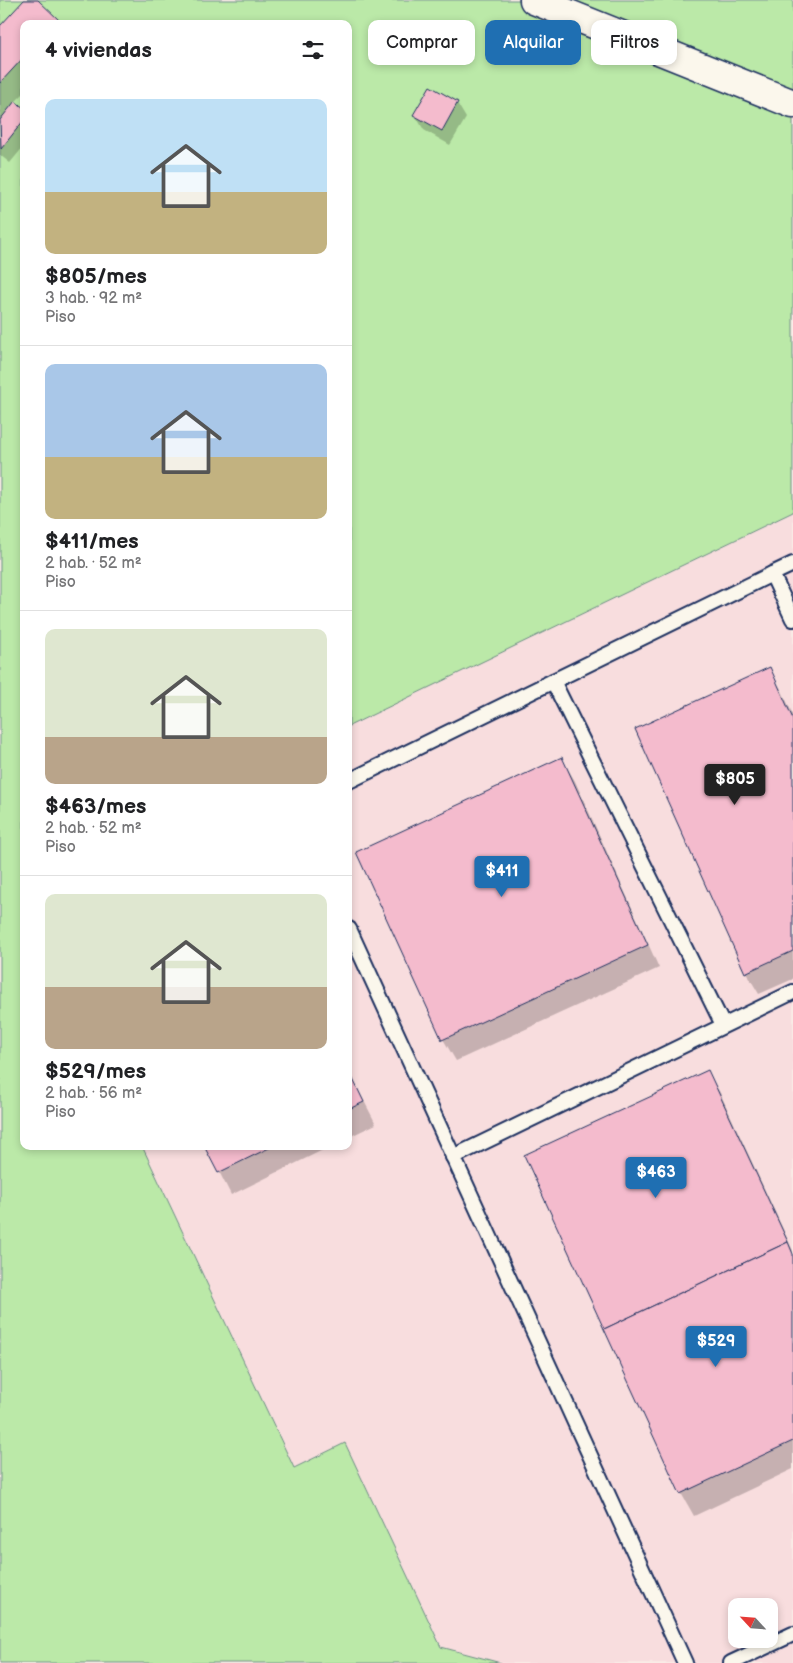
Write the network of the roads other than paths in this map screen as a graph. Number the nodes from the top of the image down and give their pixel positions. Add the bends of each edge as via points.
1 (534, 0) edge
2 (793, 104) edge
3 (793, 564) edge
4 (772, 574) junction
5 (793, 619) edge
6 (553, 681) junction
7 (352, 780) edge
8 (352, 936) edge
9 (793, 992) edge
10 (723, 1026) junction
11 (453, 1157) junction
12 (793, 1634) edge
13 (685, 1663) edge
14 (732, 1663) edge

1 - 2 street
3 - 4 lane
4 - 5 lane
4 - 6 lane
6 - 7 lane
6 - 10 lane
8 - 11 lane
9 - 10 lane
10 - 11 lane
11 - 13 lane
12 - 14 lane

